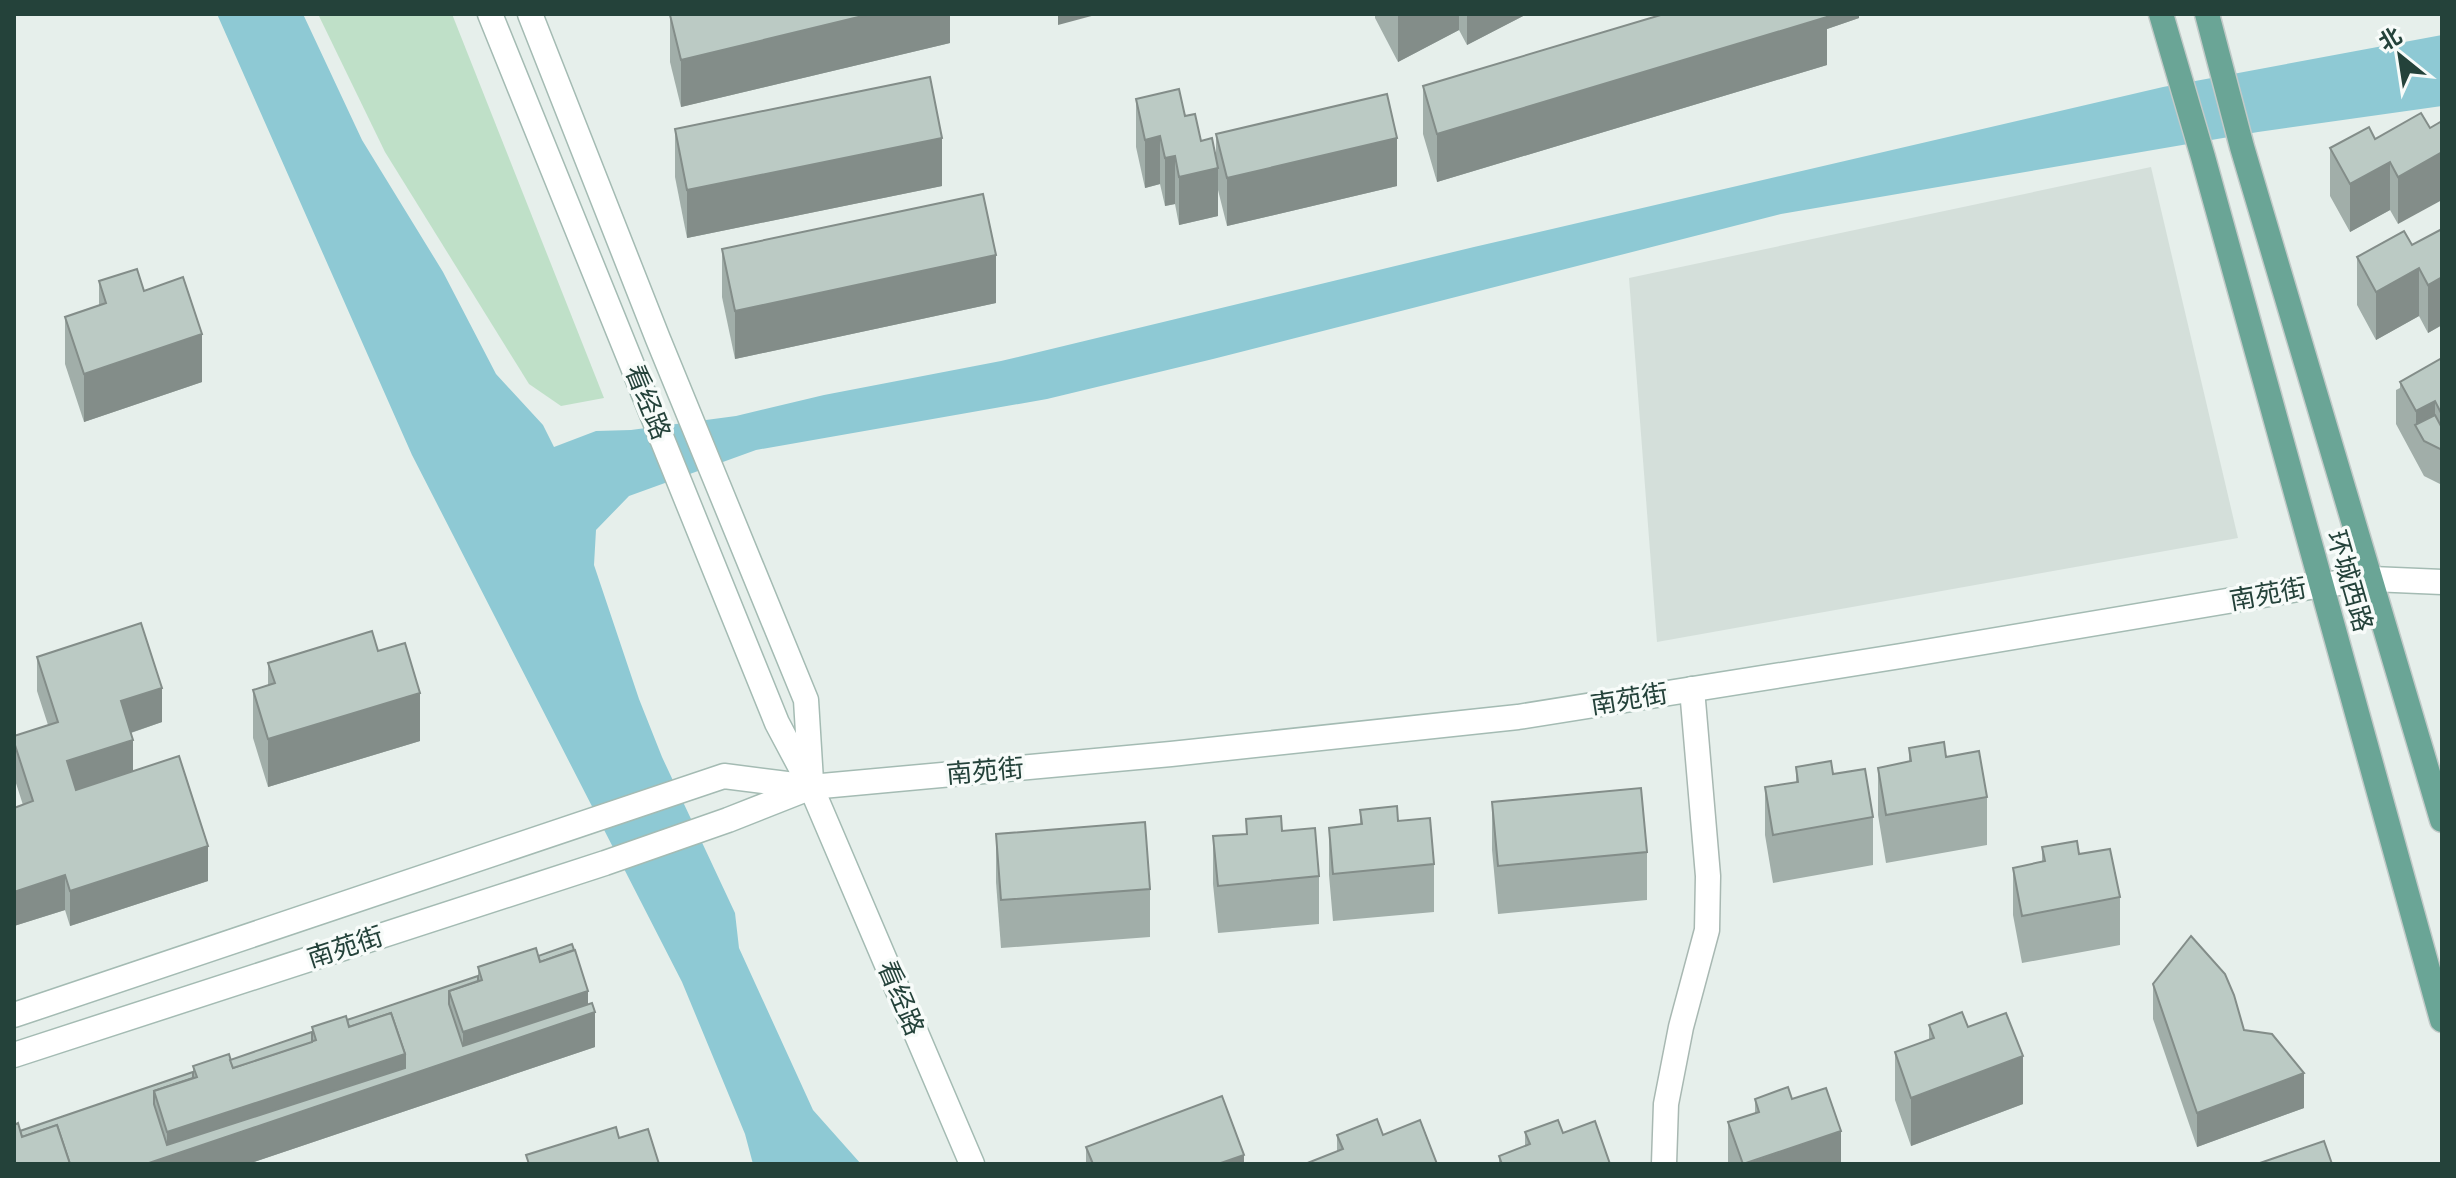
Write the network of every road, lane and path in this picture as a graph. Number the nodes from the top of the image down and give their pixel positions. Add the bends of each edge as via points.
1 (490, 14) edge
2 (530, 14) edge
3 (2161, 14) edge
4 (2208, 19) edge
5 (2372, 579) junction
6 (2442, 582) edge
7 (2322, 585) junction
8 (1692, 689) junction
9 (811, 787) junction
10 (2442, 820) edge
11 (14, 1015) edge
12 (2442, 1020) edge
13 (14, 1055) edge
14 (972, 1164) edge
15 (1664, 1164) edge

1 - 9 street, 看经路 via 777,723
2 - 9 street, 看经路 via 806,700
3 - 7 main road, 环城西路
4 - 5 main road, 环城西路
5 - 6 street, 南苑街
5 - 7 street, 南苑街
5 - 10 main road, 环城西路
7 - 8 street, 南苑街
7 - 12 main road, 环城西路
8 - 9 street, 南苑街 via 1518,717
8 - 15 street via 1708,876 1707,930 1666,1104
9 - 11 street, 南苑街 via 724,776
9 - 13 street, 南苑街 via 605,863
9 - 14 street, 看经路

